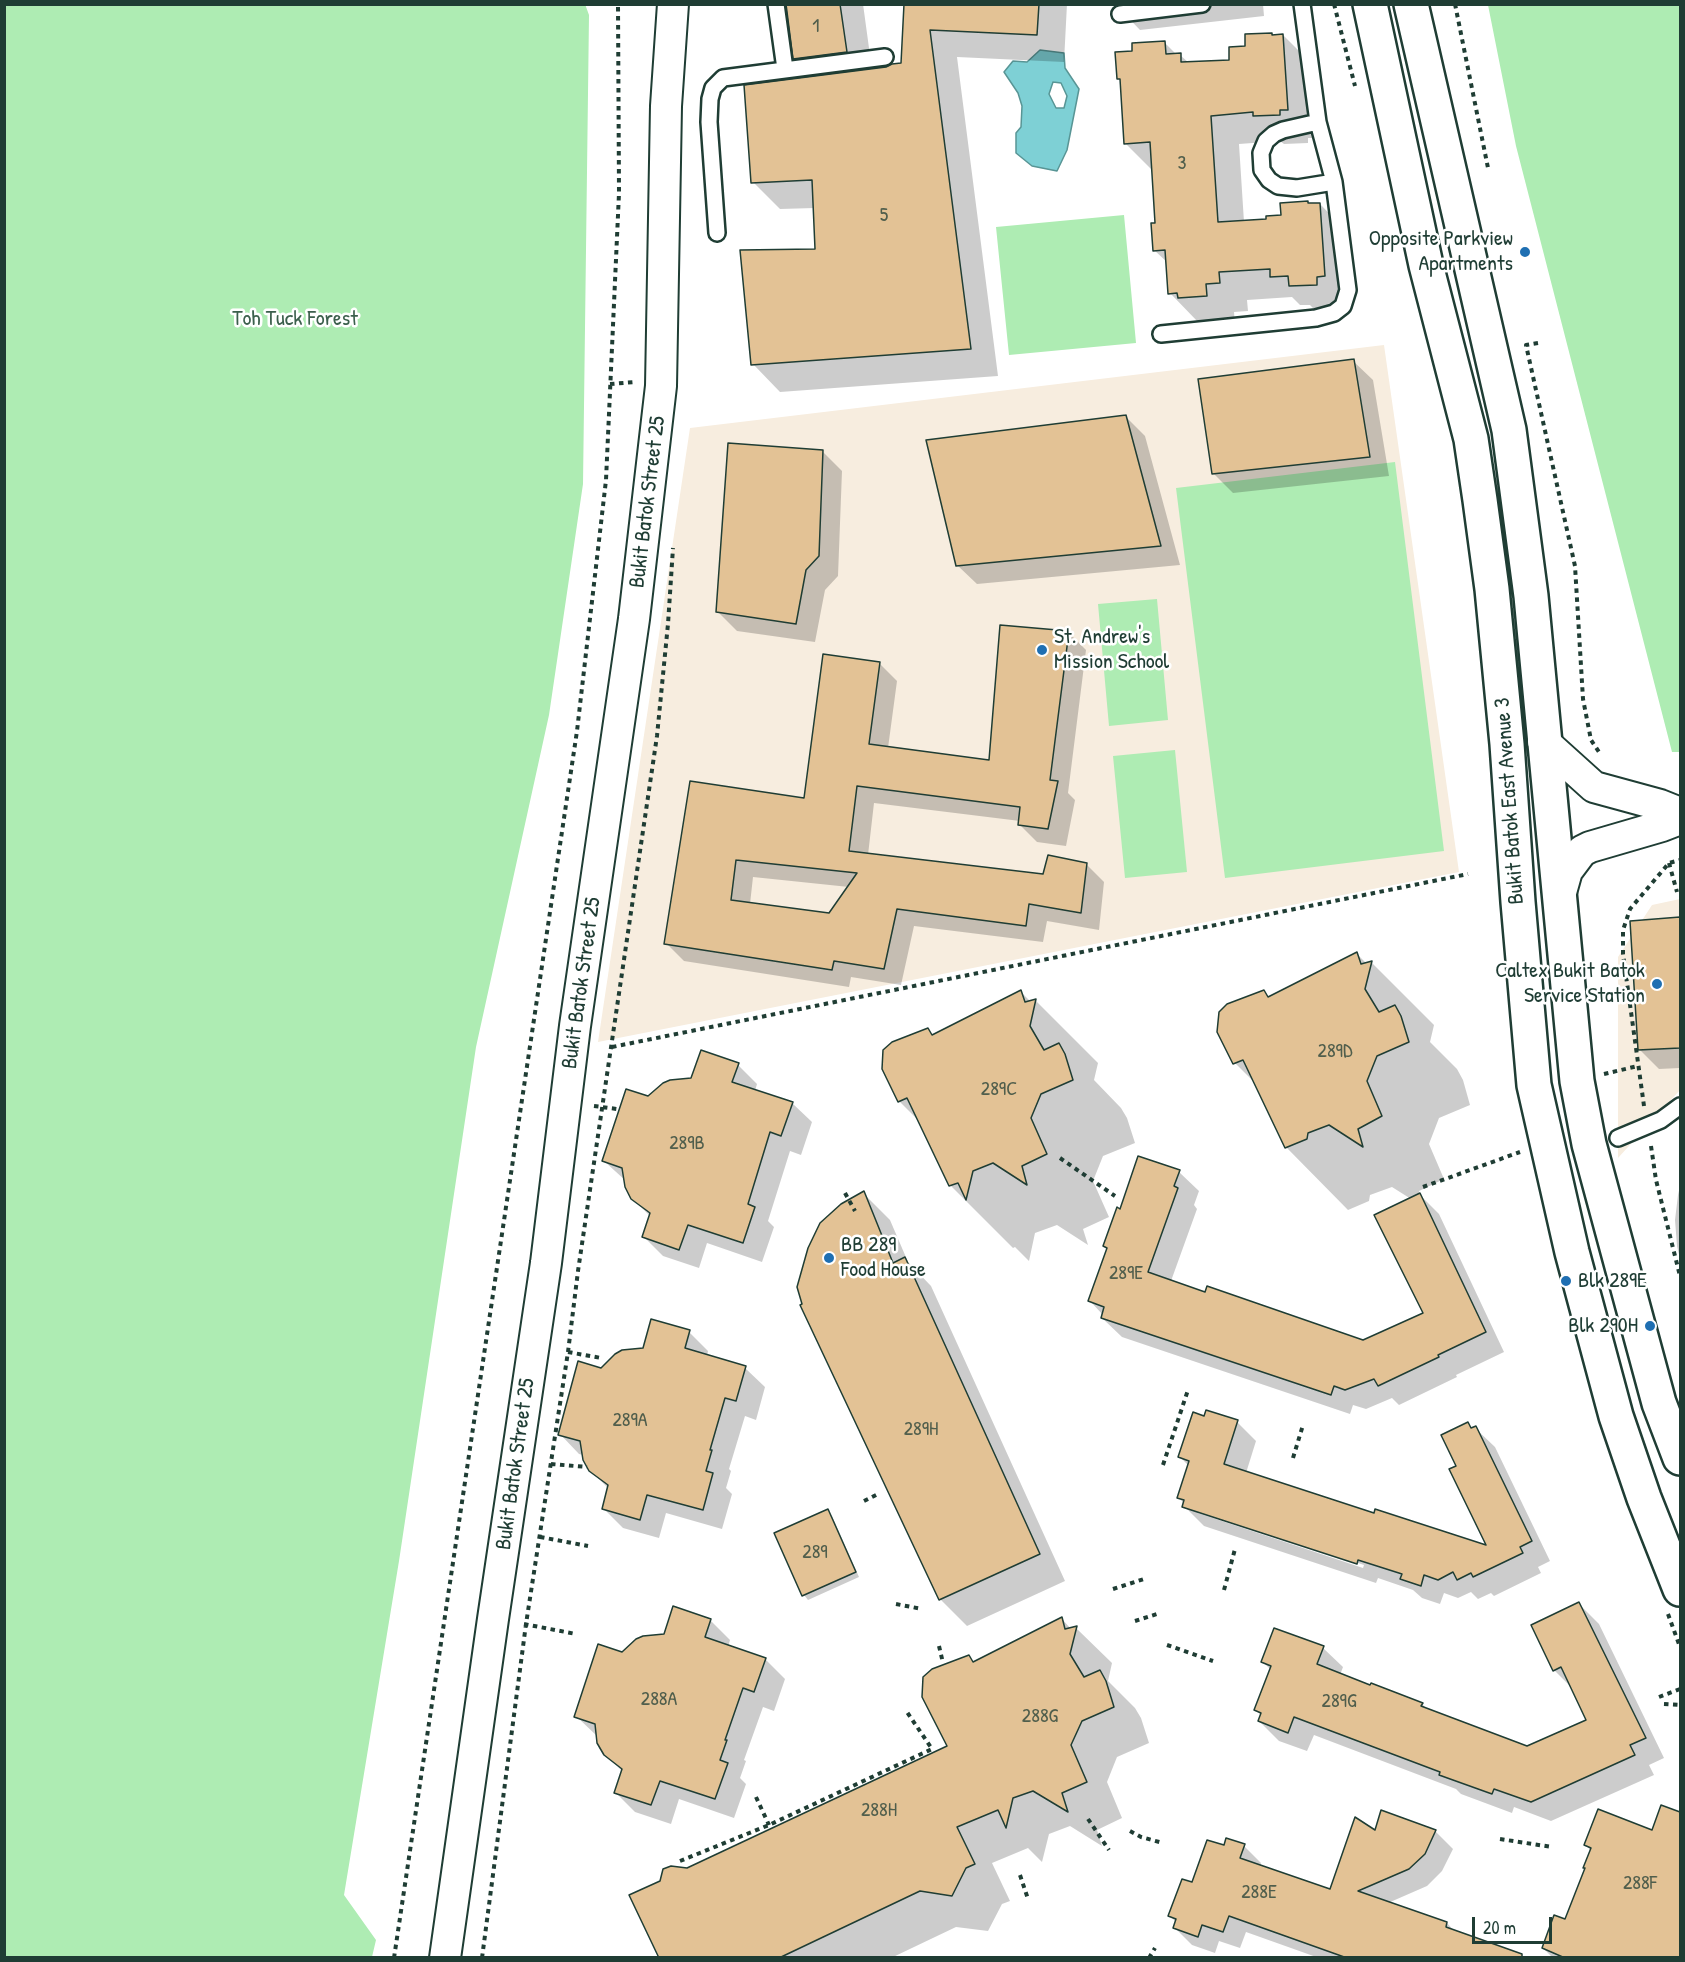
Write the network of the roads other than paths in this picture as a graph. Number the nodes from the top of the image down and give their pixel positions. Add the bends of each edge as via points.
1 (673, 4) edge
2 (776, 4) edge
3 (1202, 4) edge
4 (1302, 4) edge
5 (1370, 4) edge
6 (1411, 4) edge
7 (1120, 14) dead end
8 (885, 57) dead end
9 (785, 69) junction
10 (1318, 122) junction
11 (1334, 182) junction
12 (717, 233) dead end
13 (1161, 334) dead end
14 (1544, 741) junction
15 (1680, 813) edge
16 (1680, 819) edge
17 (1560, 896) junction
18 (1680, 1106) edge
19 (1618, 1138) dead end
20 (1680, 1458) edge
21 (1680, 1589) edge
22 (445, 1958) edge

1 - 22 street, Bukit Batok Street 25 via 666,106 660,398 634,620 575,1026 546,1263
2 - 9 lane
3 - 7 lane
4 - 10 lane
5 - 21 main road, Bukit Batok East Avenue 3 via 1426,265 1471,439 1492,589 1534,1085 1572,1252 1616,1416
6 - 14 main road, Bukit Batok East Avenue 3 via 1509,430 1531,596
8 - 9 lane
9 - 12 lane via 723,78 713,87 709,122
10 - 11 lane
10 - 11 lane via 1274,134 1261,153 1262,170 1278,186 1297,188
11 - 13 lane via 1348,290 1343,306 1316,318
14 - 15 street via 1594,788
14 - 17 main road, Bukit Batok East Avenue 3
16 - 17 street via 1582,851 1567,871
17 - 20 main road, Bukit Batok East Avenue 3 via 1577,1081 1589,1144 1659,1403
18 - 19 lane via 1661,1120

